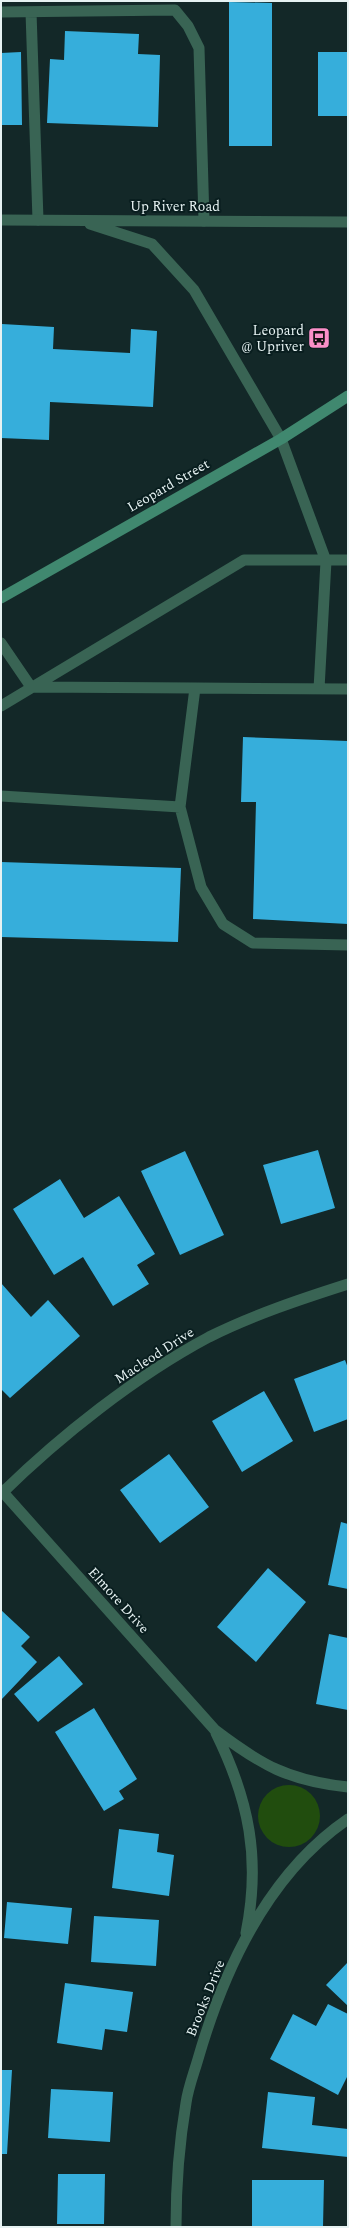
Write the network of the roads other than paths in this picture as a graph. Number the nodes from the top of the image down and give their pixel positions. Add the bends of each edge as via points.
1 (1, 12) edge
2 (31, 12) junction
3 (1, 220) edge
4 (38, 220) junction
5 (80, 221) junction
6 (204, 221) junction
7 (348, 222) edge
8 (348, 396) edge
9 (281, 439) junction
10 (348, 560) edge
11 (326, 561) junction
12 (1, 598) edge
13 (1, 643) edge
14 (31, 687) junction
15 (195, 688) junction
16 (320, 689) junction
17 (348, 689) edge
18 (1, 706) edge
19 (1, 796) edge
20 (180, 807) junction
21 (348, 945) edge
22 (348, 1284) edge
23 (2, 1492) edge
24 (215, 1730) junction
25 (348, 1787) edge
26 (348, 1819) edge
27 (243, 1945) junction
28 (176, 2227) edge

1 - 2 street
2 - 4 street
2 - 6 street via 174,10 188,26 199,48
3 - 4 street, Up River Road
4 - 5 street, Up River Road
5 - 6 street, Up River Road
5 - 9 street via 152,244 194,290
6 - 7 street, Up River Road
8 - 9 main road, Leopard Street
9 - 11 street
9 - 12 main road, Leopard Street
10 - 11 street
11 - 14 street via 244,560
11 - 16 street
13 - 14 street
14 - 15 street
14 - 18 street
15 - 16 street
15 - 20 street
16 - 17 street
19 - 20 street
20 - 21 street via 201,887 223,924 253,943
22 - 23 street, Macleod Drive via 292,1302 209,1337 136,1382 62,1440
23 - 24 street, Elmore Drive
24 - 25 street, Elmore Drive via 247,1754 278,1771 312,1782
24 - 27 street, Elmore Drive via 231,1763 243,1798 250,1835 253,1872 251,1909
26 - 27 street, Brooks Drive via 315,1846 287,1876 262,1909
27 - 28 street, Brooks Drive via 209,2022 186,2102 176,2183

